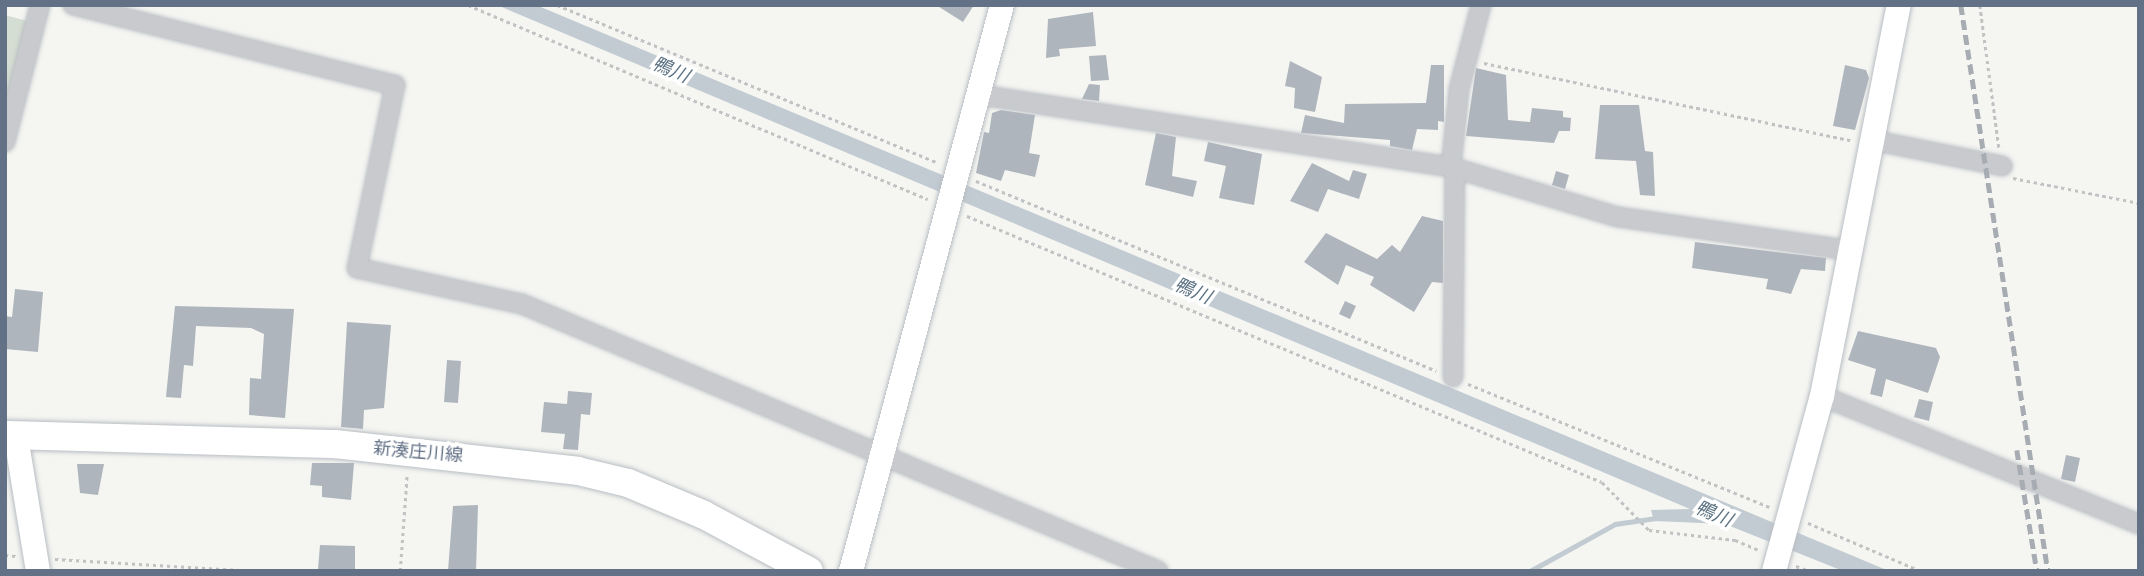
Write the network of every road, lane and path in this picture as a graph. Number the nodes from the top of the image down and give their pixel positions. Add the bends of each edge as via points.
1 (40, 5) edge
2 (73, 5) edge
3 (468, 5) edge
4 (556, 5) edge
5 (1002, 5) edge
6 (1482, 5) edge
7 (1899, 5) edge
8 (1980, 5) edge
9 (1467, 60) junction
10 (979, 95) junction
11 (5, 142) edge
12 (1871, 142) junction
13 (2002, 166) junction
14 (1453, 168) junction
15 (956, 174) junction
16 (2139, 203) edge
17 (948, 205) junction
18 (1848, 250) junction
19 (1452, 377) dead end
20 (1822, 396) junction
21 (11, 436) edge
22 (407, 450) junction
23 (880, 458) junction
24 (2139, 524) edge
25 (1778, 561) edge
26 (36, 564) edge
27 (259, 571) edge
28 (400, 571) edge
29 (809, 571) edge
30 (851, 571) edge
31 (1158, 571) edge
32 (1809, 571) edge

1 - 11 street
2 - 23 street via 395,85 357,268 522,304
3 - 17 path
4 - 15 path
5 - 10 street
6 - 9 street
7 - 12 street
8 - 13 path
9 - 12 path
9 - 14 street
10 - 14 street
10 - 15 street
12 - 13 street
12 - 18 street
13 - 16 path via 2003,176
14 - 18 street via 1618,217
14 - 19 street
15 - 17 street
17 - 23 street
17 - 25 path via 1602,482 1648,530 1735,540
18 - 20 street
20 - 24 street
20 - 25 street
21 - 22 main road, 新湊庄川線 via 207,437
21 - 26 street
22 - 28 path
22 - 29 main road, 新湊庄川線 via 628,483 755,538
23 - 30 street
23 - 31 street
25 - 32 path
26 - 27 path

